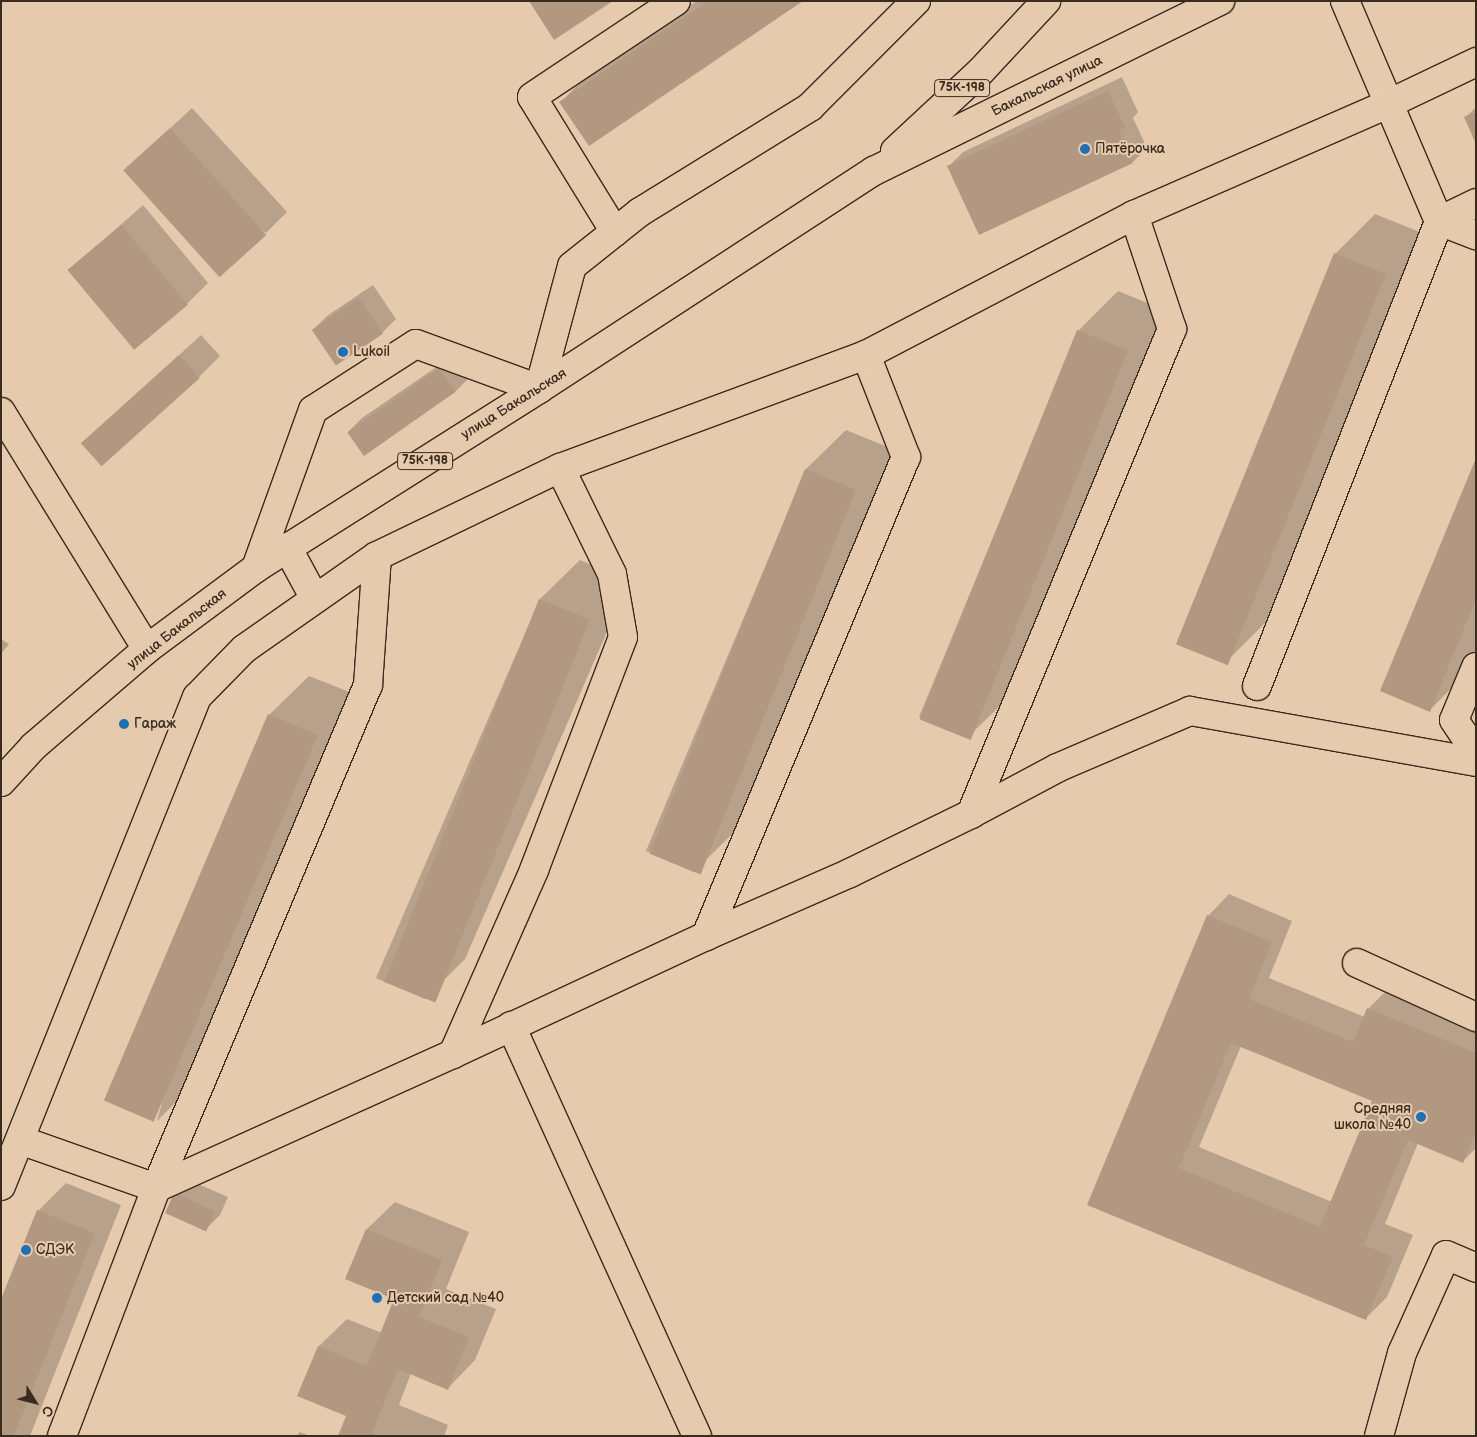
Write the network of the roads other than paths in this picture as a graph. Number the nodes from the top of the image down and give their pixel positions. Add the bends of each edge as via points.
1 (676, 1) edge
2 (916, 1) edge
3 (1046, 1) edge
4 (1220, 1) edge
5 (1346, 1) edge
6 (1476, 62) edge
7 (1388, 104) junction
8 (874, 171) junction
9 (1476, 203) edge
10 (1134, 215) junction
11 (1439, 221) junction
12 (615, 232) junction
13 (1476, 235) edge
14 (866, 355) junction
15 (539, 389) junction
16 (1, 412) edge
17 (560, 468) junction
18 (287, 547) junction
19 (377, 556) junction
20 (256, 568) junction
21 (315, 599) junction
22 (148, 649) junction
23 (1476, 667) edge
24 (1257, 686) dead end
25 (1476, 753) edge
26 (1476, 762) edge
27 (1, 782) edge
28 (972, 814) junction
29 (706, 936) junction
30 (1357, 963) dead end
31 (1476, 1017) edge
32 (511, 1026) junction
33 (453, 1054) junction
34 (20, 1140) junction
35 (1, 1186) edge
36 (156, 1188) junction
37 (1476, 1268) edge
38 (62, 1436) edge
39 (696, 1436) edge
40 (1379, 1436) edge

1 - 12 main road via 532,97
2 - 12 main road via 810,107 640,212
3 - 8 main road, 75К-198 via 981,71
4 - 8 main road, Бакальская улица
5 - 7 main road
6 - 7 main road
7 - 10 main road
7 - 11 main road
8 - 15 main road, улица Бакальская / 75К-198
9 - 11 main road
10 - 14 main road
10 - 28 main road via 1172,329
11 - 13 main road
11 - 24 main road
12 - 15 main road via 572,266
14 - 17 main road
14 - 29 main road via 906,457
15 - 18 main road, улица Бакальская / 75К-198
15 - 20 main road via 416,344 313,410
16 - 22 main road
17 - 19 main road
17 - 33 main road via 612,574 623,637 534,870
18 - 20 main road, улица Бакальская / 75К-198
18 - 21 main road
19 - 21 main road
19 - 36 main road via 368,684
20 - 22 main road, улица Бакальская / 75К-198
21 - 34 main road via 244,648 197,697
22 - 27 main road, улица Бакальская / 75К-198 via 34,746
23 - 25 main road via 1454,720
26 - 28 main road via 1190,711 1057,768
28 - 29 main road via 850,873
29 - 32 main road
30 - 31 main road
32 - 33 main road
32 - 39 main road
33 - 36 main road
34 - 35 main road
34 - 36 main road
36 - 38 main road
37 - 40 main road via 1446,1255 1402,1353

